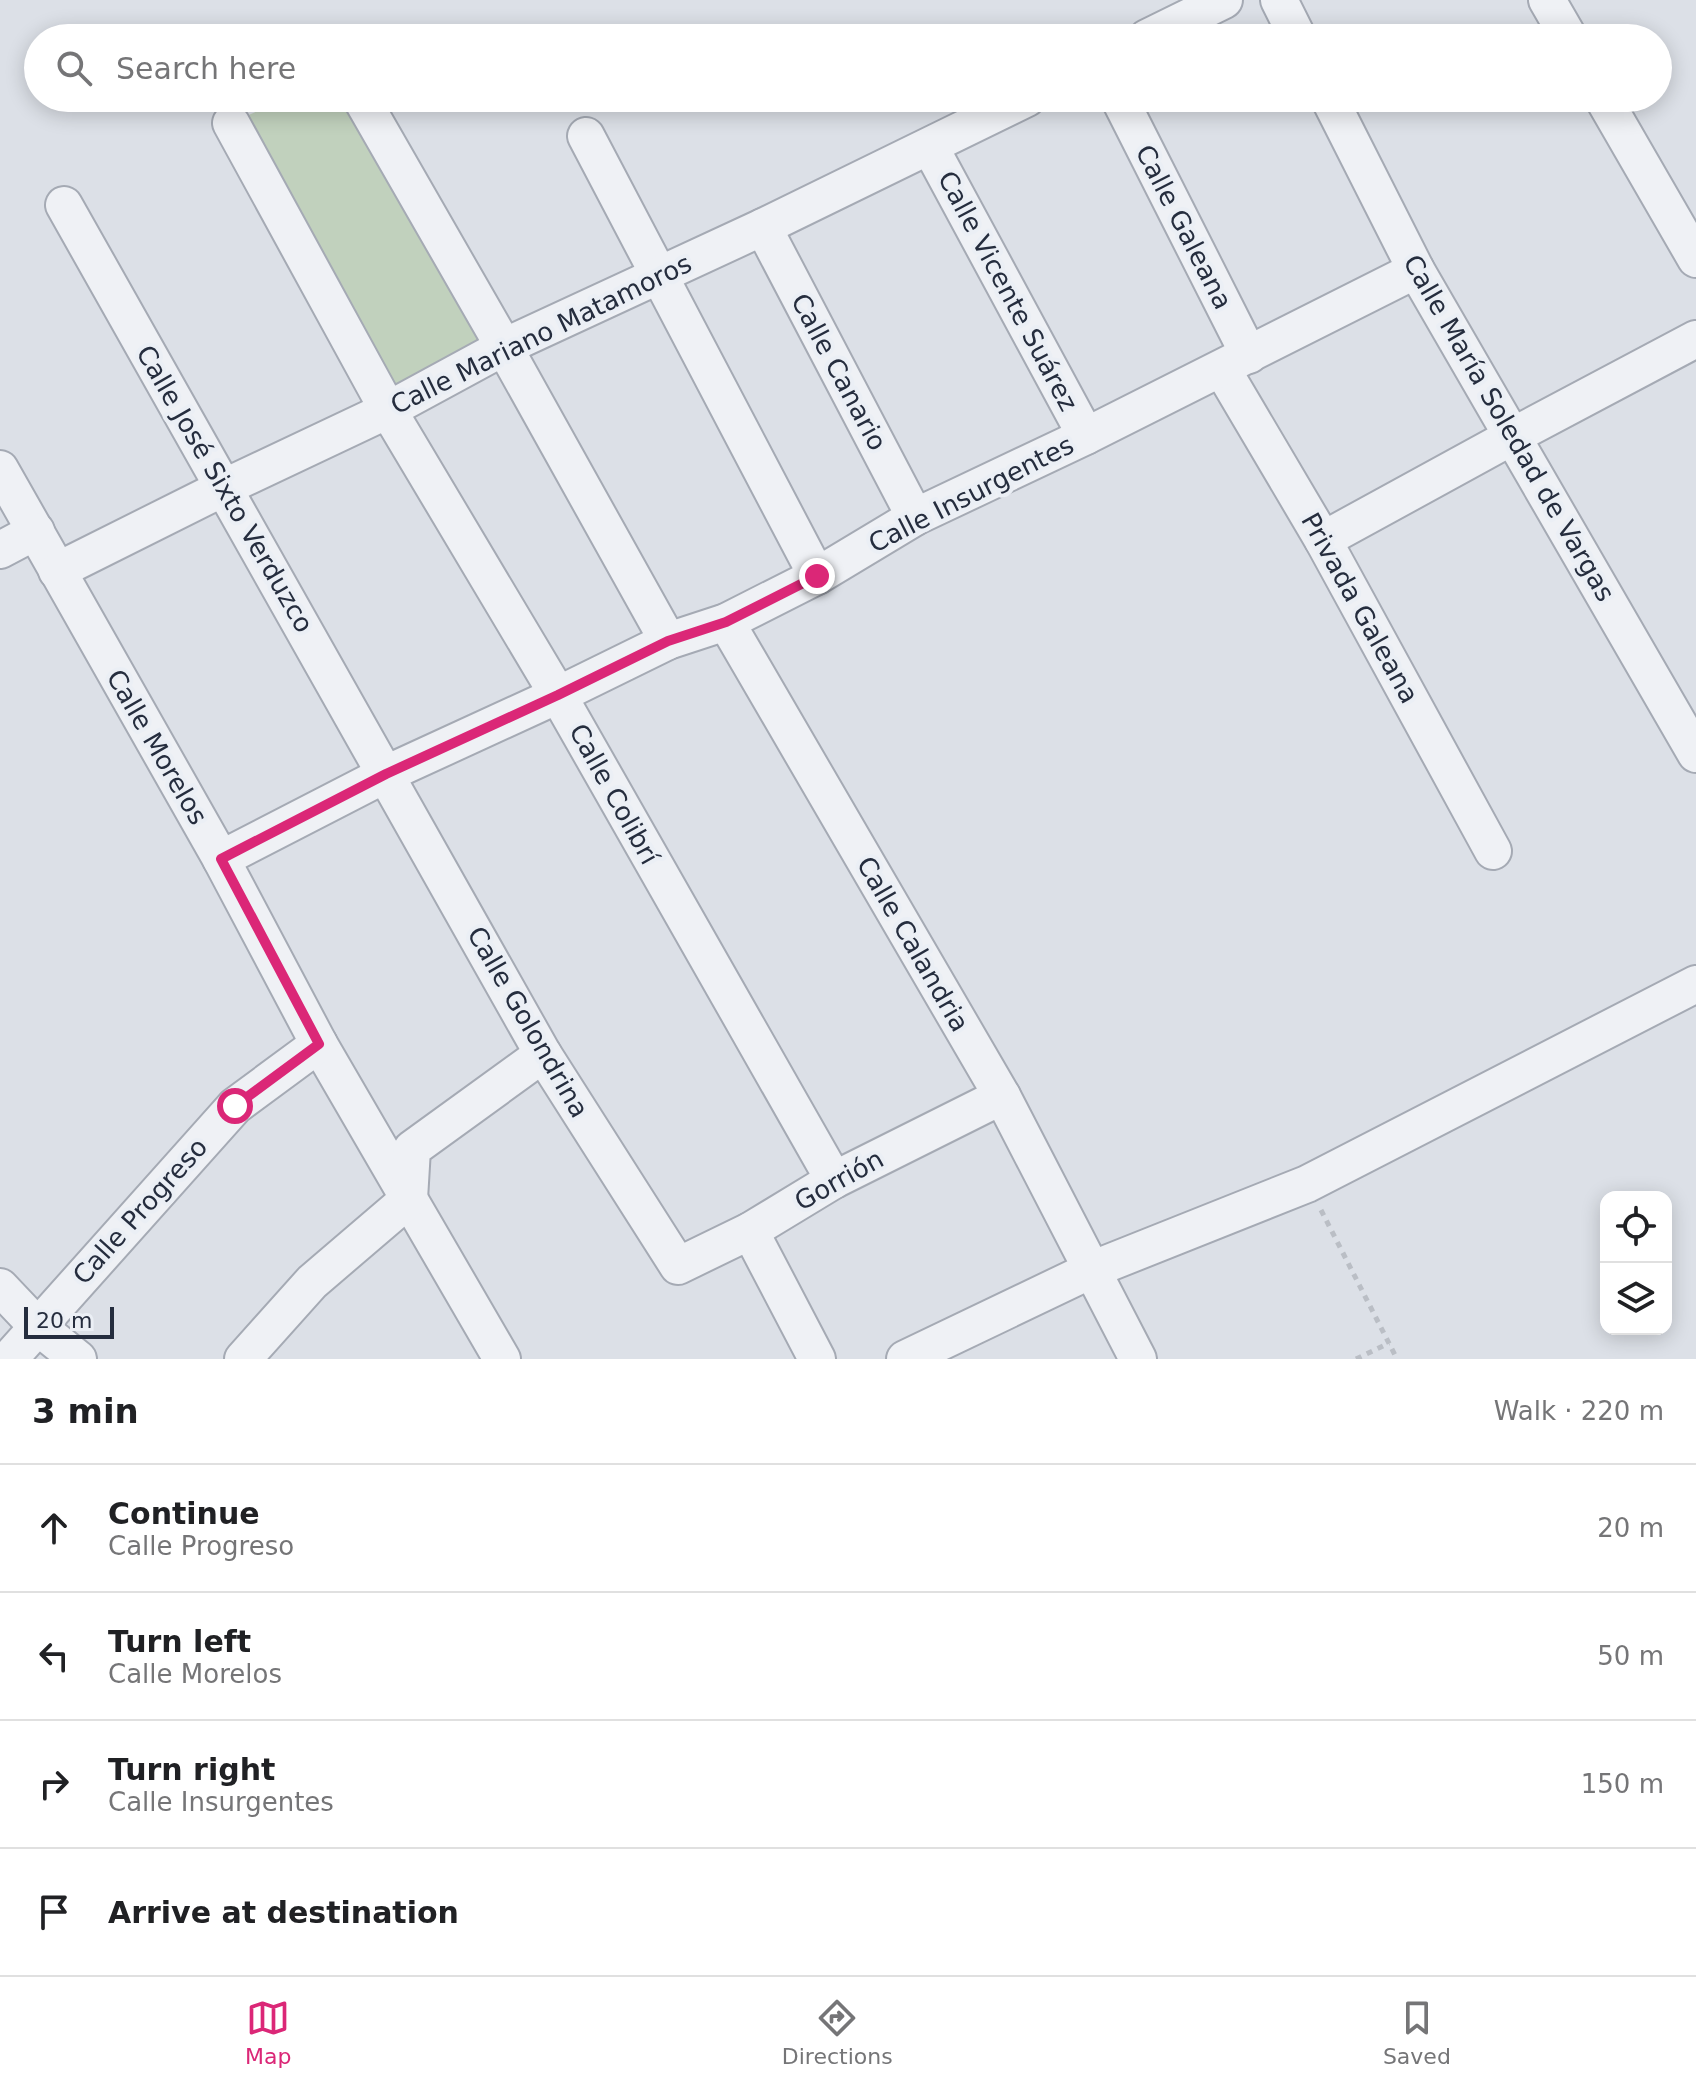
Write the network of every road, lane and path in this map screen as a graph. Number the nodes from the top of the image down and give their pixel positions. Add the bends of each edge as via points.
1 (1224, 0) edge
2 (1279, 0) edge
3 (1547, 0) edge
4 (1175, 24) edge
5 (1291, 24) edge
6 (1561, 24) edge
7 (369, 112) edge
8 (999, 112) edge
9 (1125, 112) edge
10 (1336, 112) edge
11 (1611, 112) edge
12 (231, 123) dead end
13 (586, 136) dead end
14 (930, 147) junction
15 (64, 205) dead end
16 (763, 227) junction
17 (1696, 259) edge
18 (1416, 270) junction
19 (660, 275) junction
20 (1696, 339) edge
21 (504, 347) junction
22 (1235, 362) junction
23 (388, 410) junction
24 (1086, 436) junction
25 (1513, 436) junction
26 (0, 469) edge
27 (225, 487) junction
28 (915, 517) junction
29 (36, 531) junction
30 (1323, 540) junction
31 (0, 550) edge
32 (57, 571) junction
33 (817, 576) junction
34 (726, 622) junction
35 (668, 641) junction
36 (558, 695) junction
37 (1696, 754) edge
38 (386, 774) junction
39 (1493, 851) dead end
40 (221, 859) junction
41 (1696, 984) edge
42 (319, 1044) junction
43 (543, 1054) junction
44 (1002, 1096) junction
45 (834, 1180) junction
46 (1307, 1184) junction
47 (409, 1199) junction
48 (750, 1231) junction
49 (678, 1266) joint
50 (1091, 1270) junction
51 (0, 1287) edge
52 (37, 1326) junction
53 (1389, 1343) junction
54 (496, 1356) edge
55 (9, 1359) edge
56 (78, 1359) edge
57 (243, 1359) edge
58 (817, 1359) edge
59 (905, 1359) edge
60 (1138, 1359) edge
61 (1356, 1359) edge
62 (1397, 1359) edge

1 - 4 street
2 - 5 street
3 - 6 street
7 - 21 street
8 - 14 street, Calle Mariano Matamoros
9 - 22 street, Calle Galeana
10 - 18 street, Calle María Soledad de Vargas
11 - 17 street
12 - 23 street, Calle Colibrí
13 - 19 street
14 - 16 street, Calle Mariano Matamoros
14 - 24 street, Calle Vicente Suárez
15 - 27 street, Calle José Sixto Verduzco
16 - 19 street, Calle Mariano Matamoros
16 - 28 street, Calle Canario
18 - 22 street, Calle Insurgentes
18 - 25 street, Calle María Soledad de Vargas
19 - 21 street, Calle Mariano Matamoros
19 - 33 street
20 - 25 street
21 - 23 street, Calle Mariano Matamoros
21 - 35 street
22 - 24 street, Calle Insurgentes
22 - 30 street, Privada Galeana
23 - 27 street, Calle Mariano Matamoros
23 - 36 street, Calle Colibrí
24 - 28 street, Calle Insurgentes
25 - 30 street
25 - 37 street, Calle María Soledad de Vargas
26 - 29 street, Calle Morelos
27 - 32 street, Calle Mariano Matamoros
27 - 38 street, Calle José Sixto Verduzco
28 - 33 street, Calle Insurgentes
29 - 31 street
29 - 32 street, Calle Morelos
30 - 39 street, Privada Galeana
32 - 40 street, Calle Morelos
33 - 34 street, Calle Insurgentes
34 - 35 street, Calle Insurgentes
34 - 44 street, Calle Calandria
35 - 36 street, Calle Insurgentes
36 - 38 street, Calle Insurgentes
36 - 45 street, Calle Colibrí
38 - 40 street, Calle Insurgentes
38 - 43 street, Calle Golondrina
40 - 42 street, Calle Morelos
41 - 46 street
42 - 47 street, Calle Morelos
42 - 52 street, Calle Progreso via 235,1106
43 - 47 street via 412,1149
43 - 49 street, Calle Golondrina
44 - 45 street, Gorrión
44 - 50 street, Calle Calandria
45 - 48 street, Gorrión
46 - 50 street
46 - 53 path
47 - 54 street, Calle Morelos
47 - 57 street via 312,1282
48 - 49 street, Gorrión
48 - 58 street
50 - 59 street
50 - 60 street, Calle Calandria
51 - 52 street
52 - 55 street, Calle Progreso
52 - 56 street
53 - 61 path
53 - 62 path

